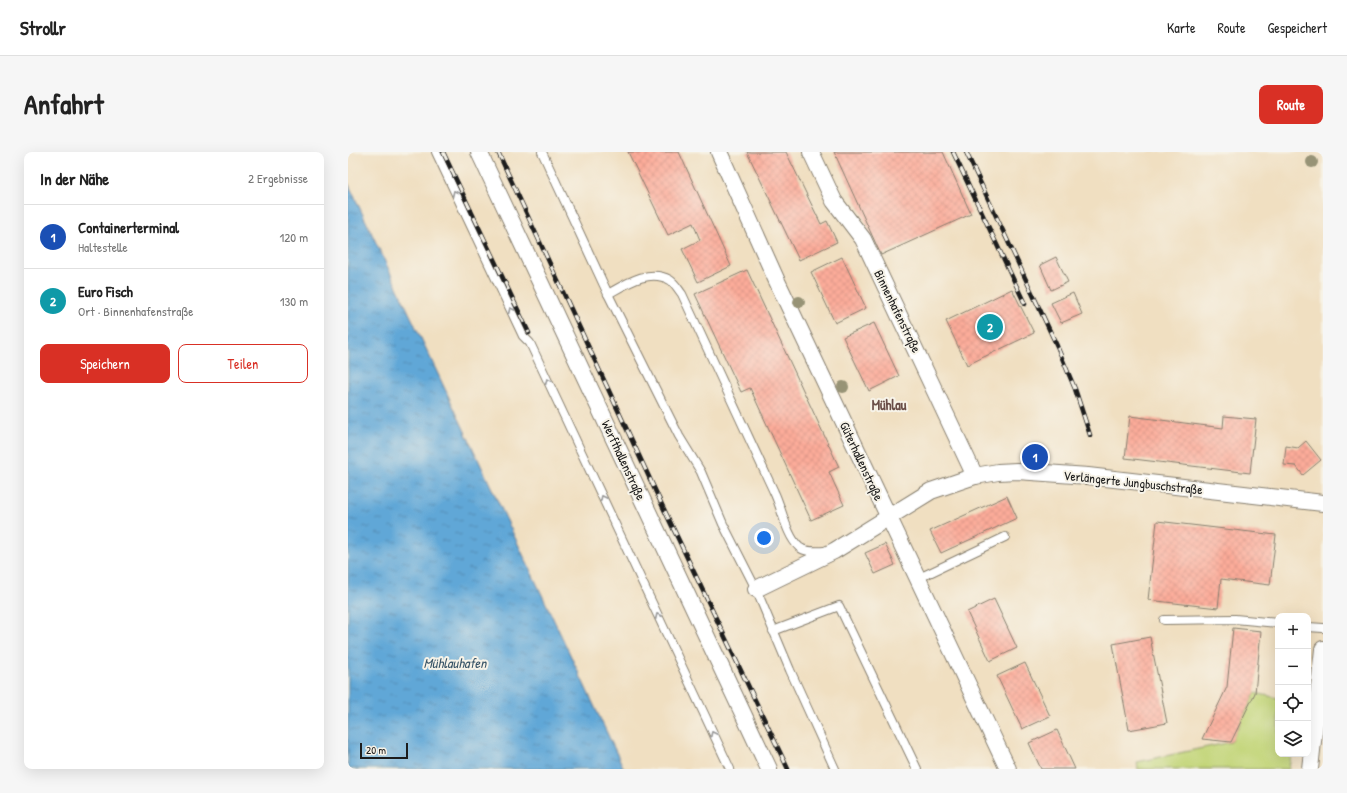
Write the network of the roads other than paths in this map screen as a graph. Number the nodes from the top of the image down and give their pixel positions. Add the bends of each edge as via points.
1 (436, 152) edge
2 (479, 152) edge
3 (542, 152) edge
4 (719, 152) edge
5 (811, 152) edge
6 (608, 294) junction
7 (976, 476) junction
8 (1323, 503) edge
9 (888, 518) junction
10 (1005, 537) dead end
11 (834, 551) junction
12 (919, 578) junction
13 (756, 589) junction
14 (1164, 620) dead end
15 (1275, 623) edge
16 (1311, 627) edge
17 (1323, 628) edge
18 (773, 631) junction
19 (1323, 649) edge
20 (1321, 693) edge
21 (730, 769) edge
22 (769, 769) edge
23 (835, 769) edge
24 (917, 769) edge
25 (1008, 769) edge
26 (1310, 769) edge

21 -> 1 lane via 530,343 523,336
2 - 22 street, Werfthallenstraße
3 - 6 lane
4 - 9 street, Güterhallenstraße
5 - 7 street, Binnenhafenstraße via 834,201 863,239
6 - 11 lane via 638,278 648,276 670,280 676,286 712,358 796,544 807,551
6 - 13 lane via 679,436 701,472 723,524
7 - 8 street, Verlängerte Jungbuschstraße via 1017,471 1088,476
7 - 9 street, Verlängerte Jungbuschstraße via 931,491
9 - 11 street, Verlängerte Jungbuschstraße
9 - 12 street, Güterhallenstraße
10 - 12 lane
11 - 13 street, Verlängerte Jungbuschstraße
12 - 25 street, Güterhallenstraße
13 - 18 lane
14 - 15 lane via 1235,618
16 - 17 lane
18 - 23 lane
18 - 24 lane via 839,606
19 - 20 street
20 - 26 street

